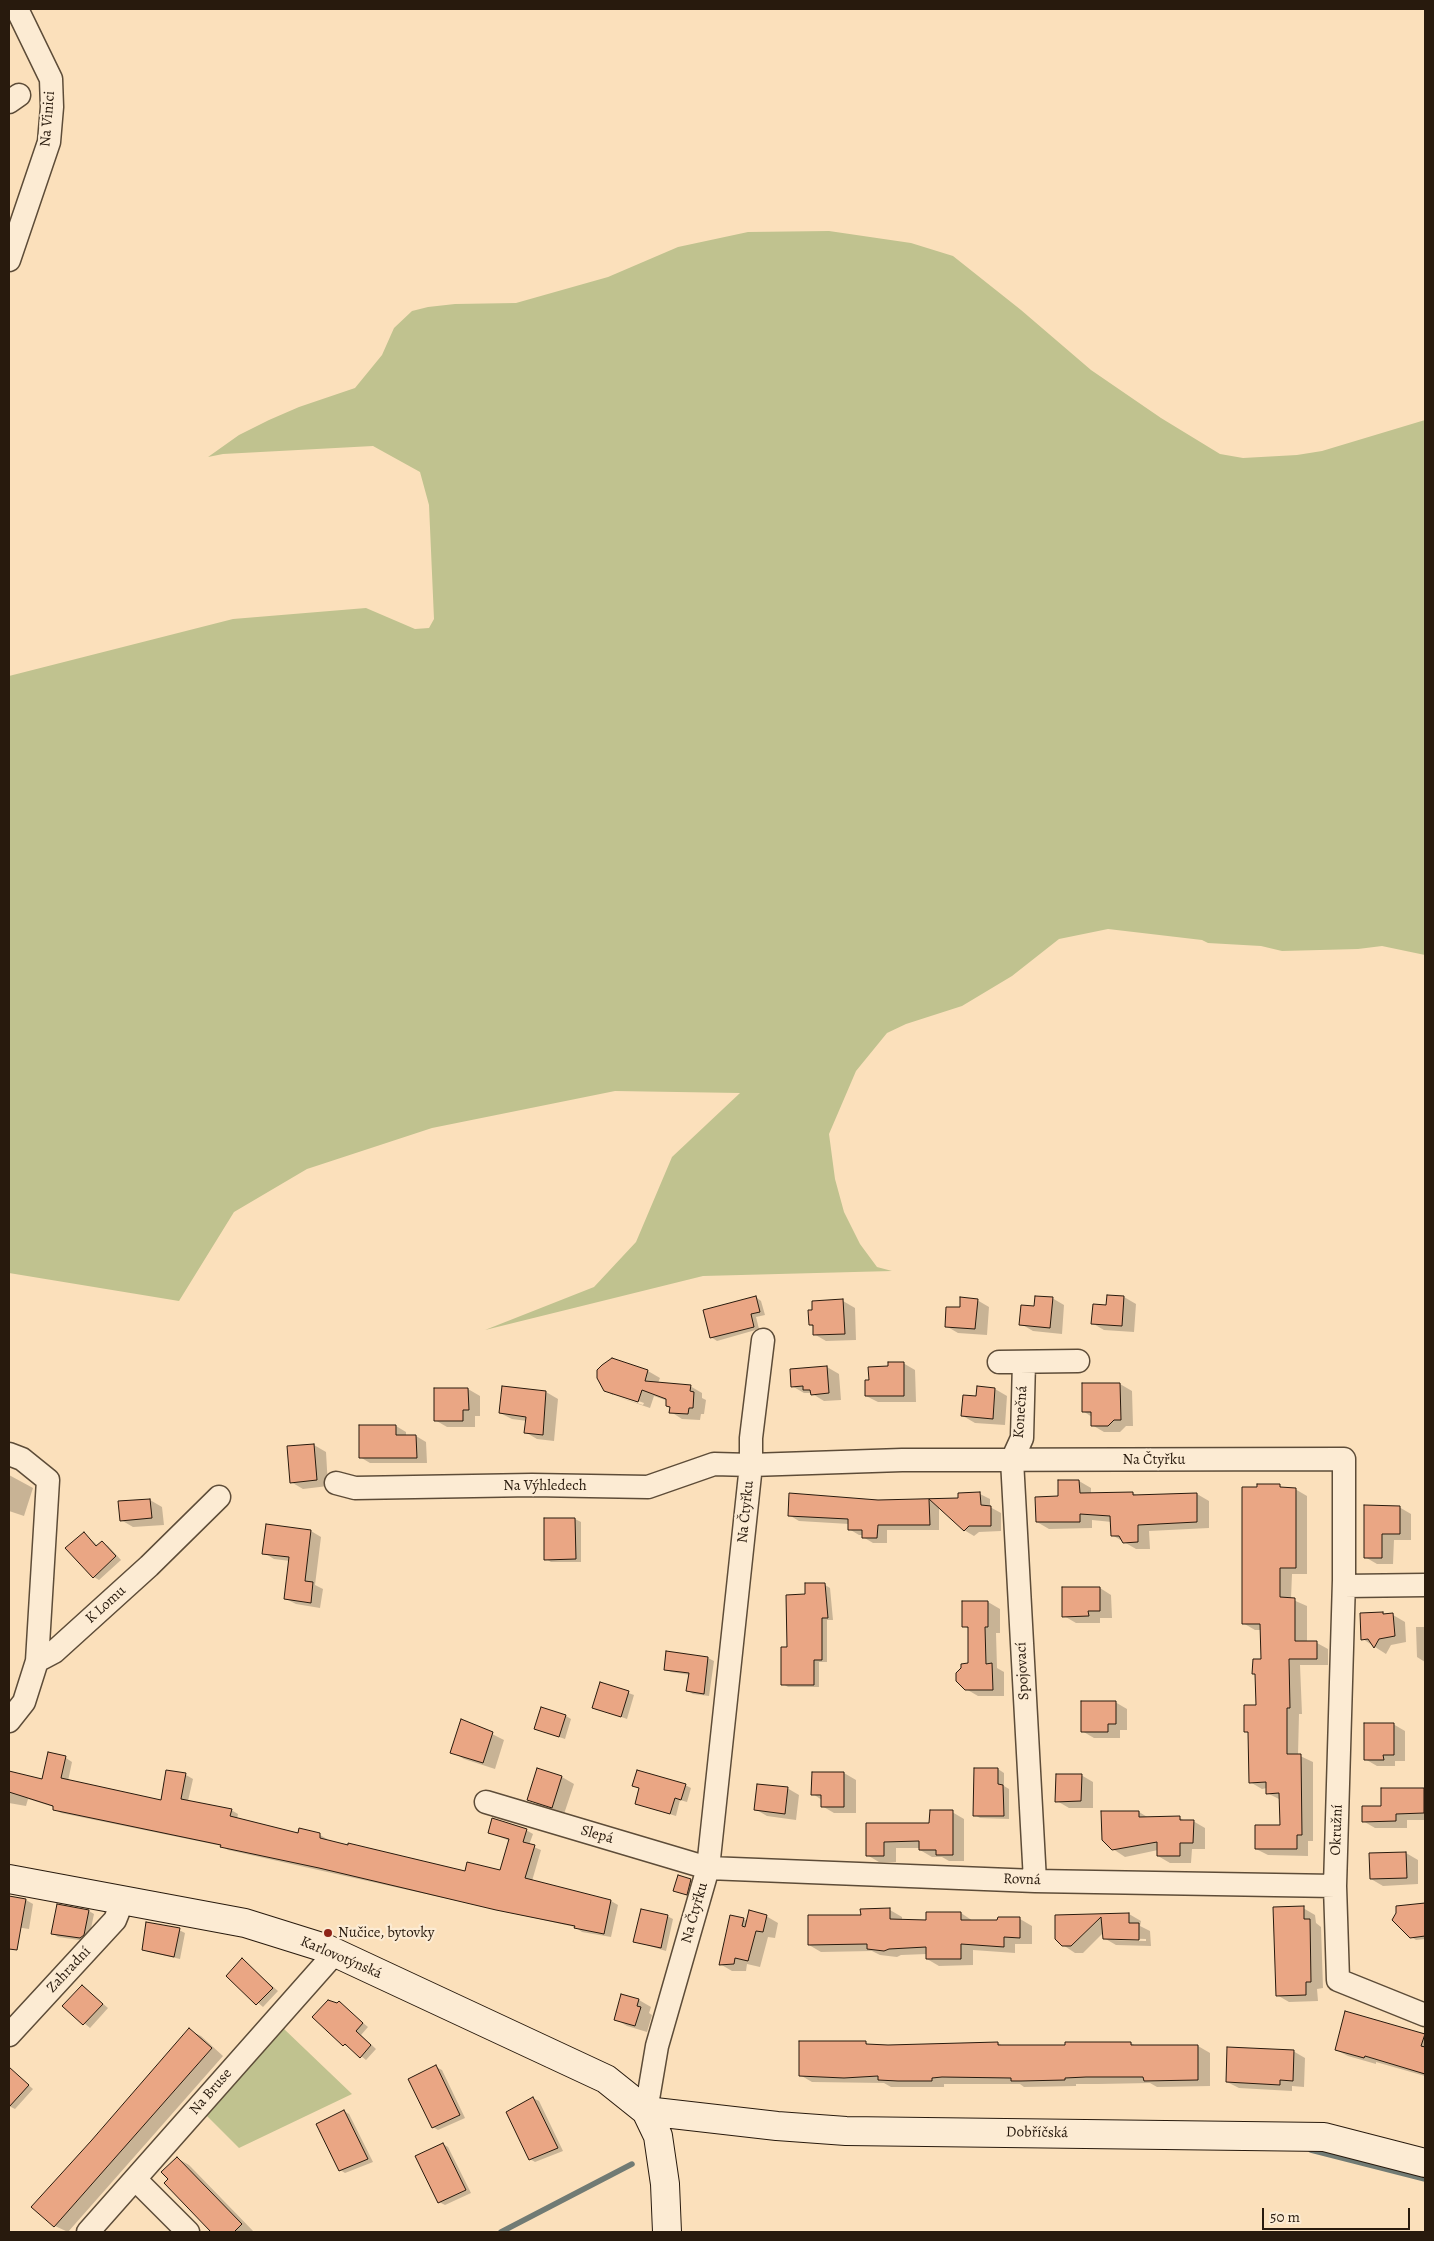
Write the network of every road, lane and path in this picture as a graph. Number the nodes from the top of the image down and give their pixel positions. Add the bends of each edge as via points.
1 (17, 9) edge
2 (9, 260) edge
3 (763, 1340) dead end
4 (1078, 1361) dead end
5 (999, 1362) dead end
6 (1024, 1362) junction
7 (9, 1454) edge
8 (1344, 1459) joint
9 (1012, 1460) junction
10 (751, 1465) junction
11 (336, 1483) dead end
12 (219, 1498) dead end
13 (1425, 1585) edge
14 (1344, 1586) junction
15 (37, 1661) junction
16 (9, 1721) edge
17 (486, 1802) dead end
18 (708, 1868) junction
19 (9, 1879) edge
20 (1035, 1881) junction
21 (1335, 1886) junction
22 (124, 1900) junction
23 (335, 1953) junction
24 (1425, 2014) edge
25 (9, 2035) edge
26 (646, 2112) junction
27 (1425, 2163) edge
28 (135, 2179) junction
29 (88, 2232) edge
30 (188, 2232) edge
31 (666, 2232) edge

1 - 2 street, Na Vinici via 50,79 52,108 49,142
3 - 10 street via 751,1438
4 - 6 street
5 - 6 street
6 - 9 street, Konečná via 1022,1438
7 - 15 street via 22,1459 48,1480
8 - 9 street, Na Čtyřku
8 - 14 street, Okružní
9 - 10 street, Na Čtyřku
9 - 20 street, Spojovací
10 - 11 street, Na Výhledech via 714,1464 648,1487 355,1488
10 - 18 street, Na Čtyřku
12 - 15 street, K Lomu via 61,1645
13 - 14 street
14 - 21 street, Okružní
15 - 16 street via 24,1702
17 - 18 street, Slepá
18 - 20 street, Rovná
18 - 26 street, Na Čtyřku via 657,2046
19 - 22 main road, Karlovotýnská
20 - 21 street, Rovná
21 - 24 street, Okružní via 1338,1980
22 - 23 main road, Karlovotýnská via 245,1923
22 - 25 street, Zahradní via 115,1920
23 - 26 main road, Karlovotýnská via 606,2079
23 - 28 street, Na Bruse
26 - 27 main road, Dobříčská via 846,2131 1324,2137
26 - 31 main road via 658,2136 665,2184
28 - 29 street, Na Bruse
28 - 30 street

